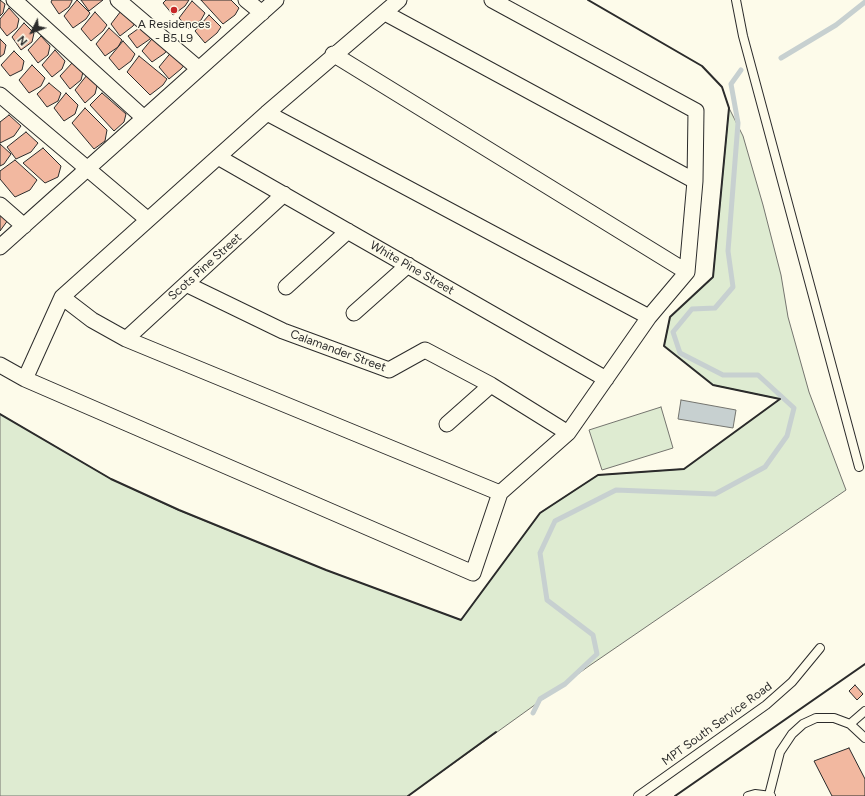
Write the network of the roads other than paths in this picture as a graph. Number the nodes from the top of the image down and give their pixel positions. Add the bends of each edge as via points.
1 (14, 0) edge
2 (118, 0) edge
3 (246, 0) edge
4 (276, 0) edge
5 (399, 0) edge
6 (492, 0) edge
7 (736, 0) edge
8 (262, 13) junction
9 (385, 13) junction
10 (333, 54) junction
11 (199, 69) junction
12 (0, 95) edge
13 (266, 113) junction
14 (144, 118) junction
15 (218, 157) junction
16 (87, 170) junction
17 (695, 181) junction
18 (284, 194) junction
19 (0, 205) edge
20 (147, 220) junction
21 (24, 226) junction
22 (348, 231) junction
23 (0, 247) edge
24 (408, 265) junction
25 (687, 272) junction
26 (186, 284) junction
27 (286, 287) dead end
28 (62, 297) junction
29 (354, 313) dead end
30 (649, 317) junction
31 (126, 339) junction
32 (0, 365) edge
33 (25, 379) junction
34 (606, 379) junction
35 (491, 385) junction
36 (447, 424) dead end
37 (568, 433) junction
38 (859, 467) dead end
39 (500, 493) junction
40 (820, 648) dead end
41 (865, 711) edge
42 (850, 724) junction
43 (865, 738) edge
44 (638, 796) edge
45 (748, 796) edge
46 (770, 796) edge

1 - 14 street
2 - 11 street
3 - 8 street
4 - 8 street
5 - 9 street
6 - 17 street via 696,111
7 - 38 lane via 743,36
8 - 11 street
9 - 10 street
9 - 17 street
10 - 13 street
10 - 25 street
11 - 14 street
12 - 16 street
13 - 15 street
13 - 30 street
14 - 16 street
15 - 18 street, White Pine Street
15 - 20 street
16 - 20 street
16 - 21 street
17 - 25 street
18 - 22 street, White Pine Street
18 - 26 street, Scots Pine Street
19 - 21 street
20 - 28 street
21 - 23 street
22 - 24 street, White Pine Street
22 - 27 street
24 - 29 street
24 - 34 street, White Pine Street
25 - 30 street
26 - 31 street, Scots Pine Street
26 - 35 street, Calamander Street via 283,331 389,370 425,350
28 - 31 street via 92,320
28 - 33 street
30 - 34 street
31 - 39 street
32 - 33 street
33 - 39 street via 473,573
34 - 37 street
35 - 36 street
35 - 37 street, Calamander Street
37 - 39 street
40 - 44 lane, MPT South Service Road via 792,682 766,705
41 - 42 lane
42 - 43 lane
42 - 46 lane via 834,718 816,718 803,724 792,734 780,752
45 - 46 lane

